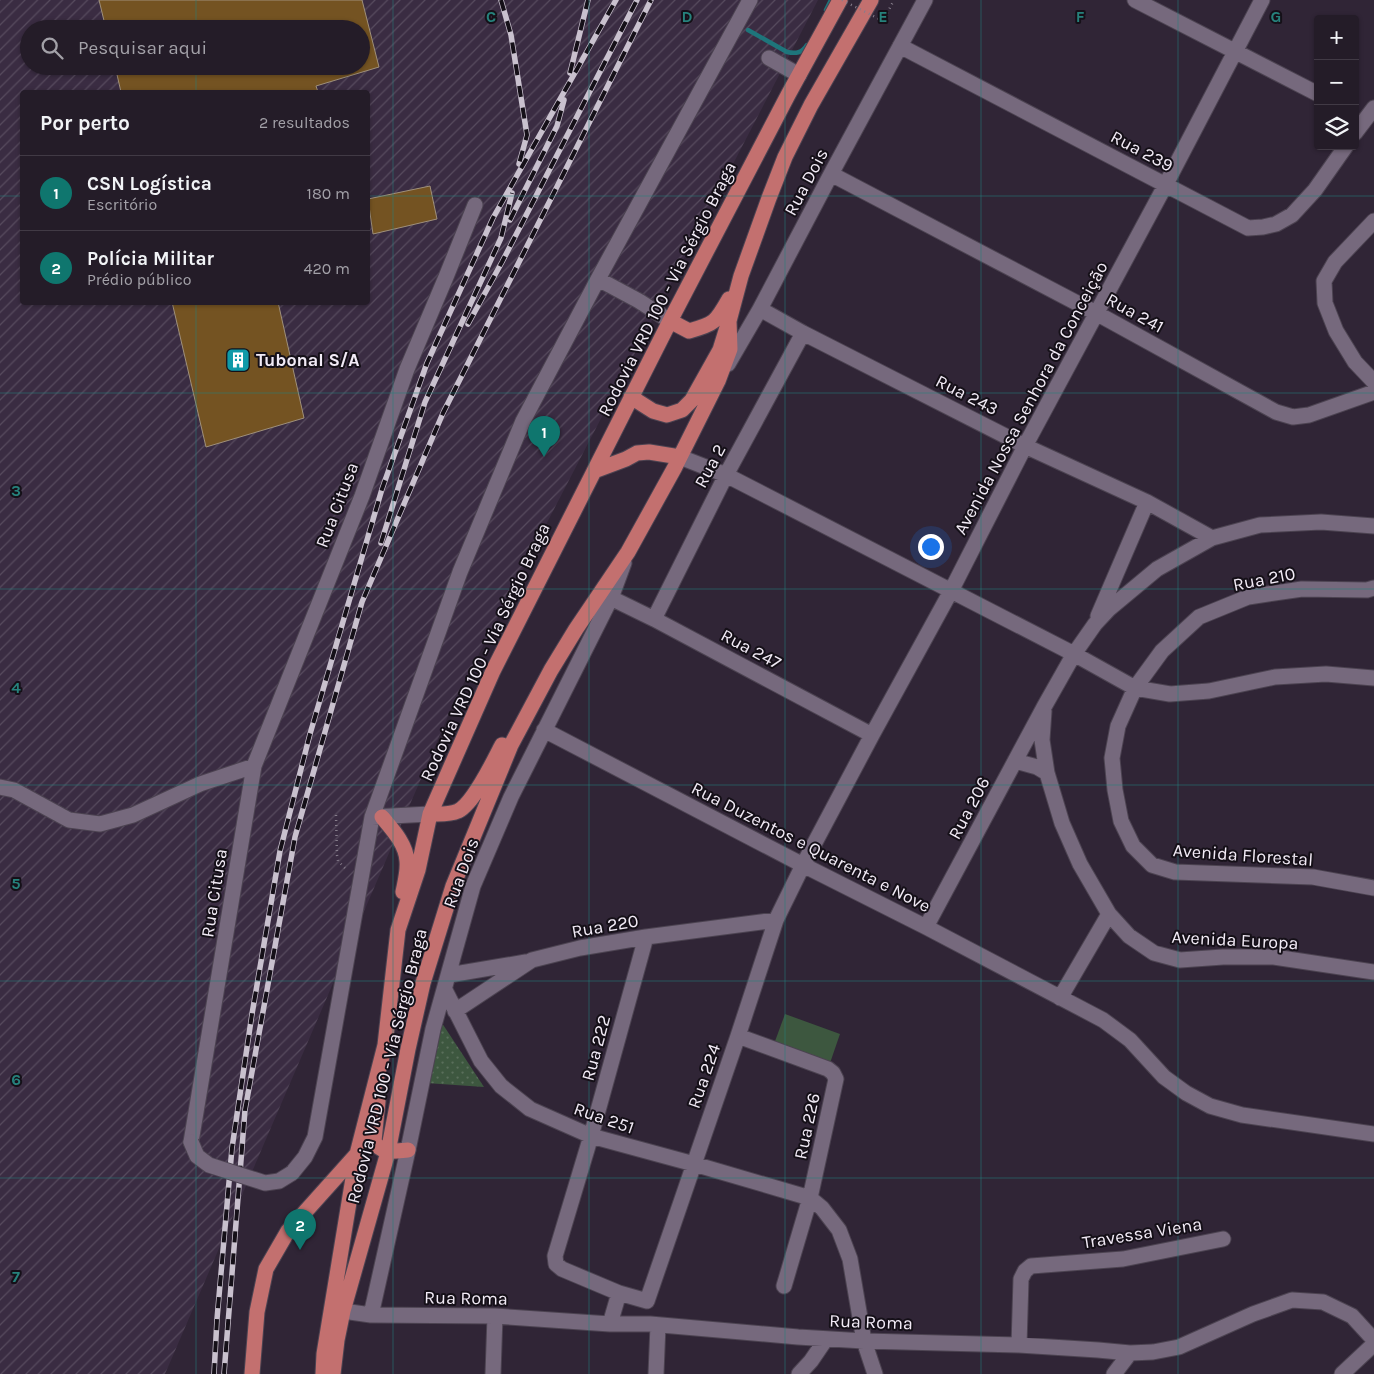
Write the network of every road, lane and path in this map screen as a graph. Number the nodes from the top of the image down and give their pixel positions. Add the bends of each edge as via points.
1 (750, 0) edge
2 (841, 0) edge
3 (871, 0) edge
4 (894, 0) edge
5 (925, 0) edge
6 (1135, 0) edge
7 (1262, 0) edge
8 (900, 46) junction
9 (1236, 52) junction
10 (769, 58) dead end
11 (799, 75) junction
12 (1314, 92) edge
13 (1365, 113) edge
14 (1359, 125) edge
15 (1343, 150) edge
16 (831, 174) junction
17 (1166, 184) junction
18 (475, 204) dead end
19 (1374, 221) edge
20 (741, 276) junction
21 (598, 279) junction
22 (760, 309) junction
23 (1096, 313) junction
24 (670, 321) junction
25 (729, 321) junction
26 (803, 332) junction
27 (718, 381) junction
28 (1374, 382) edge
29 (1374, 392) edge
30 (631, 397) junction
31 (1025, 446) junction
32 (680, 457) junction
33 (594, 471) junction
34 (726, 475) junction
35 (1147, 502) junction
36 (1374, 526) edge
37 (1212, 538) junction
38 (628, 552) junction
39 (1374, 588) edge
40 (951, 591) junction
41 (611, 598) junction
42 (654, 619) junction
43 (1095, 624) junction
44 (576, 629) junction
45 (1074, 654) junction
46 (1374, 678) edge
47 (1135, 688) junction
48 (1044, 707) junction
49 (544, 730) junction
50 (872, 735) junction
51 (1015, 761) junction
52 (254, 766) junction
53 (1047, 773) junction
54 (0, 787) edge
55 (430, 814) junction
56 (336, 815) dead end
57 (377, 817) junction
58 (803, 865) junction
59 (360, 881) junction
60 (1374, 888) edge
61 (1109, 914) junction
62 (776, 920) junction
63 (926, 927) junction
64 (398, 930) junction
65 (646, 937) junction
66 (532, 960) junction
67 (1374, 972) edge
68 (449, 975) junction
69 (445, 990) junction
70 (1060, 998) junction
71 (455, 1011) junction
72 (738, 1036) junction
73 (384, 1045) junction
74 (1374, 1134) edge
75 (591, 1136) junction
76 (408, 1150) junction
77 (388, 1152) junction
78 (357, 1154) junction
79 (694, 1164) junction
80 (810, 1198) junction
81 (1223, 1239) dead end
82 (784, 1286) dead end
83 (619, 1293) junction
84 (343, 1311) junction
85 (371, 1315) junction
86 (495, 1316) junction
87 (610, 1324) junction
88 (658, 1325) junction
89 (826, 1339) junction
90 (864, 1341) junction
91 (1374, 1342) edge
92 (1018, 1345) junction
93 (1130, 1354) junction
94 (252, 1374) edge
95 (323, 1374) edge
96 (333, 1374) edge
97 (493, 1374) edge
98 (656, 1374) edge
99 (799, 1374) edge
100 (875, 1374) edge
101 (1114, 1374) edge
102 (1342, 1374) edge

1 - 21 street, Rua Citusa
2 - 4 path, bridge via 882,21
2 - 11 main road, Rodovia VRD 100 - Via Sérgio Braga
3 - 20 main road via 790,146
5 - 8 street, Rua Dois
6 - 9 street
7 - 9 street, Avenida Nossa Senhora da Conceição
8 - 16 street, Rua Dois
8 - 17 street, Rua 239
9 - 12 street
9 - 17 street, Avenida Nossa Senhora da Conceição
10 - 11 street
11 - 24 main road, Rodovia VRD 100 - Via Sérgio Braga
13 - 14 street
15 - 17 street, Rua 239 via 1292,215 1263,227 1248,228
16 - 22 street, Rua Dois
16 - 23 street, Rua 241
17 - 23 street, Avenida Nossa Senhora da Conceição
18 - 52 street, Rua Citusa via 407,369 362,496
19 - 28 street via 1335,262 1324,281 1325,303 1336,331 1355,362
20 - 24 main road via 718,320 689,331
20 - 25 main road
21 - 24 street
21 - 57 street, Rua Citusa via 523,421 460,572
22 - 26 street, Rua 243
22 - 27 street, Rua Dois
23 - 29 street, Rua 241 via 1276,412 1293,417 1309,415
23 - 31 street, Avenida Nossa Senhora da Conceição
24 - 30 main road, Rodovia VRD 100 - Via Sérgio Braga
25 - 27 main road, Rodovia VRD 100 - Via Sérgio Braga via 730,349
25 - 30 main road via 720,350 692,400 682,410 667,415 653,411
26 - 31 street, Rua 243
26 - 34 street, Rua 2
27 - 32 main road, Rodovia VRD 100 - Via Sérgio Braga
30 - 33 main road, Rodovia VRD 100 - Via Sérgio Braga
31 - 35 street, Rua 243
31 - 40 street, Avenida Nossa Senhora da Conceição
32 - 33 main road via 637,453
32 - 34 street
32 - 38 main road, Rodovia VRD 100 - Via Sérgio Braga
33 - 55 main road, Rodovia VRD 100 - Via Sérgio Braga via 493,671
34 - 40 street
34 - 42 street, Rua 2
35 - 37 street, Rua 243
35 - 43 street
36 - 37 street via 1321,522 1260,525
37 - 43 street via 1157,569
38 - 41 street, Rua Dois
38 - 44 main road, Rodovia VRD 100 - Via Sérgio Braga
39 - 47 street, Rua 210 via 1302,590 1248,597 1199,617 1162,651
40 - 45 street
40 - 50 street, Avenida Nossa Senhora da Conceição
41 - 42 street, Rua 247
41 - 49 street, Rua Dois
42 - 50 street, Rua 247
43 - 45 street, Rua 206
44 - 55 main road via 522,709 468,804 447,814
44 - 77 main road, Rodovia VRD 100 - Via Sérgio Braga via 511,745 453,886 423,983
45 - 47 street
45 - 48 street, Rua 206
46 - 47 street via 1326,674 1275,677 1209,691 1170,694
47 - 60 street, Avenida Florestal via 1118,726 1112,758 1115,790 1121,821 1133,846 1152,864 1175,872 1312,877
48 - 51 street, Rua 206
48 - 53 street, Avenida Europa via 1042,740
49 - 58 street, Rua Duzentos e Quarenta e Nove
49 - 68 street, Rua Dois via 473,886
50 - 58 street, Avenida Nossa Senhora da Conceição
51 - 53 street via 1028,763
51 - 63 street, Rua 206
52 - 54 street via 200,784 133,815 100,824 69,820 14,790
52 - 59 street, Rua Citusa, bridge via 191,1142 197,1156 209,1165 265,1182 279,1181 292,1173 305,1157 315,1137
53 - 61 street, Avenida Europa via 1062,823 1080,864
55 - 57 street
55 - 64 main road, Rodovia VRD 100 - Via Sérgio Braga via 418,870
56 - 59 path via 338,860
57 - 59 street, Rua Citusa
57 - 64 main road via 396,833 408,860
58 - 62 street, Rua 224
58 - 63 street, Rua Duzentos e Quarenta e Nove
61 - 67 street, Avenida Europa via 1129,936 1154,954 1180,960 1274,957
61 - 70 street
62 - 65 street, Rua 220
62 - 72 street, Rua 224
63 - 70 street, Rua Duzentos e Quarenta e Nove
64 - 73 main road, Rodovia VRD 100 - Via Sérgio Braga
65 - 66 street, Rua 220
65 - 75 street, Rua 222
66 - 68 street
66 - 71 street, Rua 220
68 - 69 street, Rua Dois
69 - 71 street, Rua 251
69 - 76 street, Rua Dois via 433,1029
70 - 74 street, Rua Duzentos e Quarenta e Nove via 1103,1020 1130,1040 1164,1076 1210,1106 1242,1115
71 - 75 street, Rua 251 via 481,1061 501,1086 530,1109
72 - 79 street, Rua 224
72 - 80 street, Rua 226 via 834,1073 836,1079
73 - 77 main road via 374,1141
73 - 78 main road, Rodovia VRD 100 - Via Sérgio Braga
75 - 79 street, Rua 251
75 - 83 street, Rua 222 via 555,1256 556,1264
76 - 77 main road
76 - 85 street, Rua Dois
77 - 84 main road, Rodovia VRD 100 - Via Sérgio Braga
78 - 94 main road via 288,1231 266,1269 257,1312
78 - 95 main road, Rodovia VRD 100 - Via Sérgio Braga
79 - 80 street, Rua 251
79 - 83 street, Rua 224 via 647,1301
80 - 82 street, Rua 226
80 - 90 street via 838,1230 850,1258
81 - 92 street, Travessa Viena via 1123,1259 1031,1266 1021,1279
83 - 87 street
84 - 85 street, Rua Roma
84 - 96 main road, Rodovia VRD 100 - Via Sérgio Braga
85 - 86 street, Rua Roma
86 - 87 street, Rua Roma
86 - 97 street
87 - 88 street, Rua Roma
88 - 89 street, Rua Roma
88 - 98 street
89 - 90 street, Rua Roma
89 - 99 street
90 - 92 street, Rua Roma
90 - 100 street
91 - 93 street, Rua Roma via 1352,1316 1323,1302 1292,1300 1179,1347
91 - 102 street
92 - 93 street, Rua Roma
93 - 101 street

